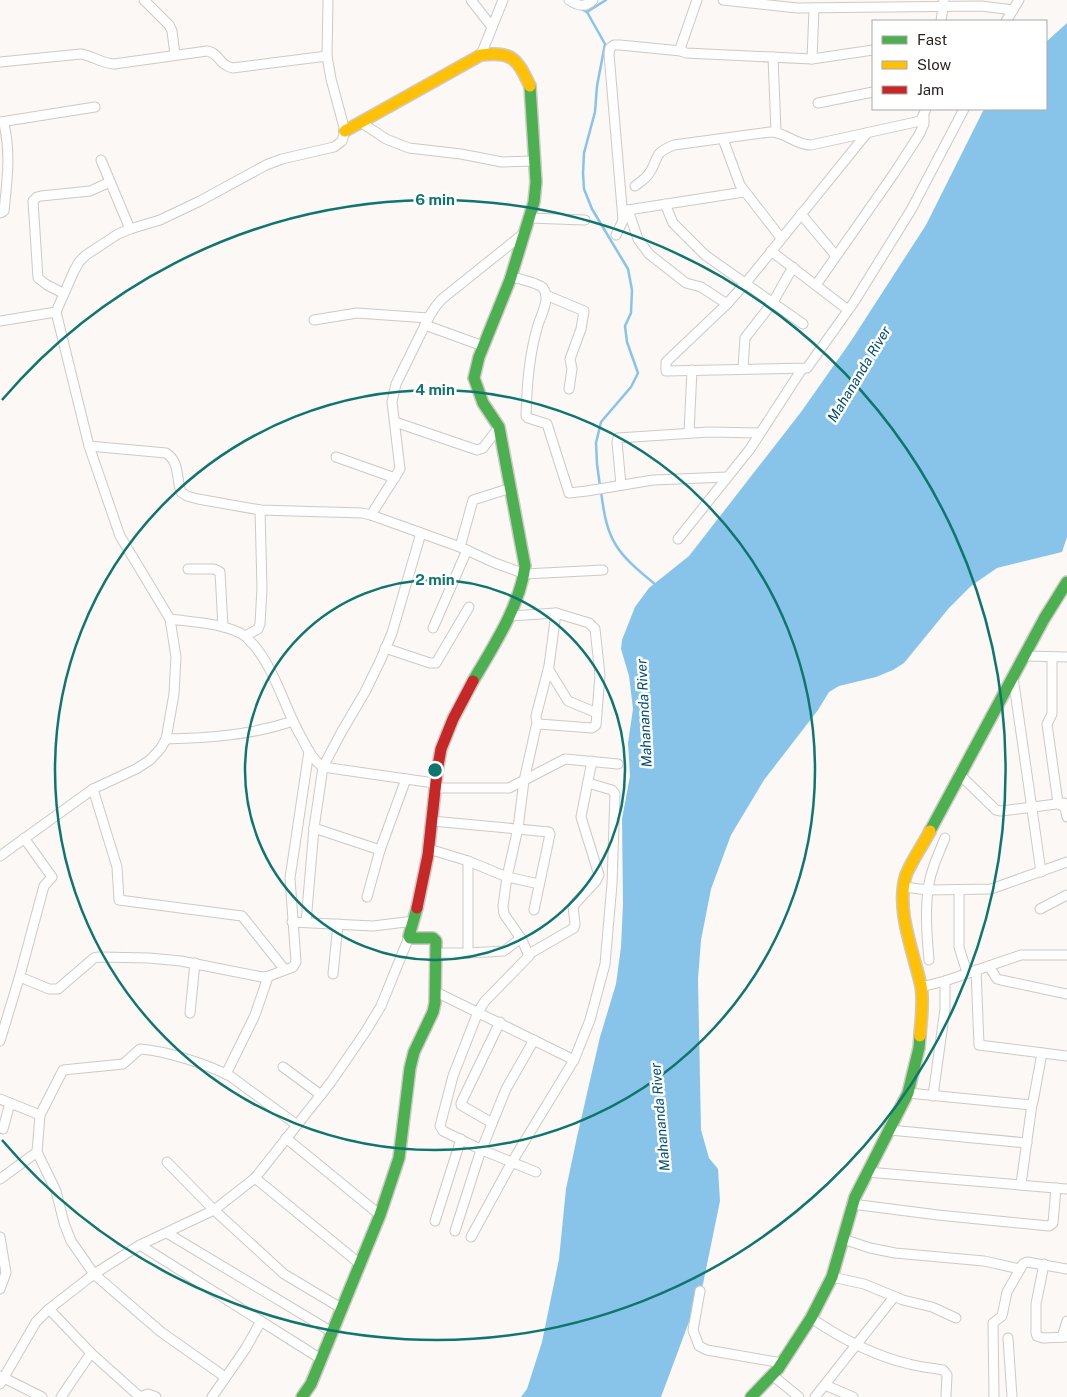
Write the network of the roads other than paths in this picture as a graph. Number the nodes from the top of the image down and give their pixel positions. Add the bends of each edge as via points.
1 (144, 0) edge
2 (328, 0) edge
3 (471, 0) edge
4 (503, 0) edge
5 (569, 0) edge
6 (593, 0) edge
7 (697, 0) edge
8 (723, 0) edge
9 (1019, 0) edge
10 (944, 4) edge
11 (1000, 4) edge
12 (814, 9) junction
13 (1013, 10) junction
14 (941, 20) edge
15 (1007, 20) edge
16 (492, 27) junction
17 (872, 50) edge
18 (681, 51) junction
19 (175, 55) junction
20 (481, 55) junction
21 (327, 56) junction
22 (773, 57) junction
23 (812, 58) junction
24 (0, 62) edge
25 (872, 92) edge
26 (818, 103) dead end
27 (95, 107) dead end
28 (963, 110) edge
29 (925, 112) edge
30 (0, 122) edge
31 (362, 122) junction
32 (345, 132) junction
33 (776, 132) junction
34 (867, 133) junction
35 (723, 139) junction
36 (101, 160) dead end
37 (535, 161) junction
38 (110, 182) junction
39 (635, 186) dead end
40 (744, 192) junction
41 (665, 204) junction
42 (628, 210) junction
43 (0, 213) edge
44 (801, 214) junction
45 (528, 218) junction
46 (585, 220) dead end
47 (623, 220) junction
48 (130, 229) junction
49 (523, 234) junction
50 (616, 235) dead end
51 (781, 238) junction
52 (771, 250) junction
53 (836, 256) junction
54 (793, 267) junction
55 (511, 276) junction
56 (746, 283) junction
57 (816, 285) junction
58 (63, 293) junction
59 (546, 295) junction
60 (773, 302) junction
61 (727, 304) junction
62 (848, 310) junction
63 (56, 312) junction
64 (314, 320) dead end
65 (0, 321) edge
66 (426, 322) junction
67 (803, 324) dead end
68 (483, 346) junction
69 (743, 368) junction
70 (802, 369) junction
71 (692, 370) junction
72 (569, 389) dead end
73 (395, 422) junction
74 (499, 427) junction
75 (689, 433) junction
76 (760, 433) junction
77 (89, 446) junction
78 (336, 457) dead end
79 (727, 477) junction
80 (395, 478) junction
81 (621, 485) junction
82 (511, 488) junction
83 (260, 510) junction
84 (371, 515) junction
85 (421, 533) junction
86 (678, 539) dead end
87 (463, 548) junction
88 (188, 569) dead end
89 (603, 570) dead end
90 (525, 574) junction
91 (1067, 582) edge
92 (469, 607) dead end
93 (556, 613) junction
94 (510, 616) junction
95 (170, 619) junction
96 (223, 627) junction
97 (433, 628) dead end
98 (245, 636) junction
99 (385, 648) junction
100 (1024, 656) junction
101 (1052, 657) junction
102 (1067, 657) edge
103 (548, 670) junction
104 (1013, 677) junction
105 (597, 712) junction
106 (293, 721) junction
107 (537, 725) junction
108 (166, 739) junction
109 (309, 751) junction
110 (592, 761) junction
111 (618, 764) dead end
112 (323, 767) junction
113 (960, 774) junction
114 (406, 779) junction
115 (524, 781) junction
116 (588, 783) junction
117 (434, 786) junction
118 (93, 789) junction
119 (1063, 803) edge
120 (1032, 807) junction
121 (1067, 817) edge
122 (432, 821) junction
123 (314, 828) junction
124 (518, 828) junction
125 (24, 838) junction
126 (945, 838) dead end
127 (429, 849) junction
128 (380, 850) junction
129 (0, 856) edge
130 (468, 861) junction
131 (1067, 862) edge
132 (1041, 872) junction
133 (507, 877) junction
134 (539, 884) junction
135 (904, 887) junction
136 (928, 890) junction
137 (959, 890) junction
138 (1067, 895) edge
139 (367, 897) dead end
140 (1040, 909) dead end
141 (534, 910) dead end
142 (414, 921) junction
143 (292, 922) junction
144 (306, 922) junction
145 (338, 924) junction
146 (409, 936) junction
147 (521, 938) junction
148 (436, 953) junction
149 (468, 953) junction
150 (529, 954) junction
151 (1067, 955) edge
152 (928, 960) dead end
153 (195, 963) junction
154 (989, 966) junction
155 (284, 970) junction
156 (972, 972) junction
157 (334, 974) dead end
158 (268, 976) junction
159 (20, 977) junction
160 (945, 981) junction
161 (921, 987) junction
162 (436, 992) junction
163 (1067, 994) edge
164 (478, 1012) junction
165 (190, 1013) dead end
166 (500, 1022) junction
167 (534, 1040) junction
168 (0, 1041) edge
169 (1042, 1052) junction
170 (1067, 1056) edge
171 (574, 1060) junction
172 (284, 1067) dead end
173 (226, 1074) junction
174 (908, 1093) junction
175 (321, 1096) junction
176 (933, 1096) junction
177 (0, 1099) edge
178 (10, 1103) junction
179 (1032, 1104) junction
180 (40, 1115) junction
181 (492, 1123) junction
182 (297, 1125) junction
183 (3, 1129) dead end
184 (890, 1130) junction
185 (286, 1138) junction
186 (461, 1139) junction
187 (1026, 1143) junction
188 (482, 1150) junction
189 (37, 1152) junction
190 (167, 1162) dead end
191 (512, 1162) junction
192 (536, 1172) dead end
193 (867, 1172) junction
194 (255, 1178) junction
195 (0, 1179) edge
196 (1021, 1184) junction
197 (1056, 1188) junction
198 (1067, 1189) edge
199 (852, 1204) junction
200 (214, 1210) junction
201 (380, 1215) junction
202 (434, 1221) dead end
203 (455, 1231) dead end
204 (167, 1232) junction
205 (0, 1236) edge
206 (471, 1237) dead end
207 (843, 1240) junction
208 (140, 1244) junction
209 (360, 1264) junction
210 (1044, 1264) junction
211 (1020, 1269) junction
212 (1067, 1269) edge
213 (94, 1274) junction
214 (832, 1277) junction
215 (0, 1289) edge
216 (700, 1291) dead end
217 (894, 1297) junction
218 (341, 1308) junction
219 (48, 1309) junction
220 (811, 1318) junction
221 (956, 1318) dead end
222 (261, 1321) junction
223 (1067, 1322) edge
224 (332, 1332) junction
225 (1064, 1337) edge
226 (1008, 1338) dead end
227 (857, 1344) junction
228 (91, 1353) junction
229 (322, 1359) junction
230 (782, 1363) junction
231 (772, 1375) junction
232 (226, 1377) junction
233 (1, 1379) edge
234 (825, 1385) junction
235 (793, 1396) edge
236 (42, 1397) edge
237 (61, 1397) edge
238 (156, 1397) edge
239 (212, 1397) edge
240 (302, 1397) edge
241 (751, 1397) edge
242 (815, 1397) edge
243 (853, 1397) edge
244 (946, 1397) edge
245 (994, 1397) edge
246 (1012, 1397) edge

1 - 19 street via 169,25
2 - 21 street
3 - 16 street
4 - 16 street
5 - 6 street via 578,6
7 - 18 street
8 - 12 street
9 - 13 street
10 - 11 street
10 - 12 street
10 - 14 street
11 - 13 street
12 - 23 street
13 - 15 street
16 - 20 street
17 - 23 street
18 - 22 street
18 - 47 street via 620,45 610,48
19 - 21 street via 206,50 226,67 233,68
19 - 24 street via 114,64 80,54
20 - 31 street
20 - 37 street via 499,53 510,57 526,75 530,86
21 - 32 street
22 - 23 street
22 - 33 street
25 - 26 street
27 - 30 street
28 - 62 street via 911,210
29 - 34 street via 916,122
29 - 53 street via 919,135
30 - 43 street via 5,130 8,173 4,211
31 - 32 street
31 - 37 street via 386,139 409,148 502,162
32 - 48 street via 342,141 334,147 266,165 160,220
33 - 34 street via 803,145
33 - 35 street
34 - 44 street
35 - 39 street via 665,148 656,156 647,176
35 - 40 street
36 - 38 street
37 - 45 street via 535,194
38 - 48 street
38 - 58 street via 90,191 41,196 33,201 38,278
40 - 41 street
40 - 51 street
41 - 42 street
41 - 56 street via 675,226 705,255
42 - 47 street
42 - 61 street via 648,254 686,283 702,287
44 - 51 street
44 - 53 street
45 - 46 street
45 - 49 street
47 - 50 street
48 - 58 street via 86,255
49 - 55 street
49 - 66 street via 442,299
51 - 52 street
52 - 54 street
52 - 56 street
53 - 57 street
54 - 57 street
54 - 60 street
55 - 59 street via 542,287
55 - 68 street
56 - 60 street
56 - 61 street
57 - 62 street
58 - 63 street
59 - 72 street via 584,311 570,359
59 - 81 street via 528,369 526,416 548,424 571,494
60 - 67 street
60 - 69 street via 745,338
61 - 71 street via 665,363 667,372
62 - 70 street via 807,368
63 - 65 street
63 - 77 street
64 - 66 street via 357,313
66 - 68 street
66 - 73 street via 396,384 392,402
68 - 74 street via 474,378 483,403
69 - 70 street
69 - 71 street
70 - 76 street
71 - 75 street
73 - 74 street via 477,450 483,448
73 - 80 street via 401,463
74 - 82 street
75 - 76 street
75 - 81 street via 618,439
76 - 79 street
77 - 83 street via 166,453 176,464 183,494
77 - 95 street via 120,536
78 - 80 street
79 - 81 street via 654,480
79 - 86 street
80 - 84 street
82 - 87 street via 473,500
82 - 90 street
83 - 84 street
83 - 98 street via 260,624 258,629
84 - 85 street
85 - 87 street
85 - 99 street
87 - 90 street
87 - 97 street
88 - 96 street via 220,572
89 - 90 street
90 - 94 street
91 - 100 street
92 - 99 street via 436,663
93 - 94 street
93 - 103 street
93 - 105 street via 589,623 595,630 600,675
94 - 117 street via 452,719 440,752
95 - 96 street
95 - 108 street via 176,657
96 - 98 street
98 - 106 street via 273,672
99 - 112 street via 365,692
100 - 101 street
100 - 104 street
101 - 102 street
101 - 119 street via 1052,714 1047,724
103 - 105 street via 568,701
103 - 107 street via 536,716
104 - 113 street
104 - 120 street
105 - 107 street via 593,728
106 - 108 street via 270,729 210,738
106 - 109 street
107 - 115 street
108 - 118 street via 150,760
109 - 112 street
109 - 143 street via 290,878
110 - 111 street
110 - 115 street via 565,759
110 - 116 street
112 - 114 street
112 - 123 street
113 - 120 street via 996,810
113 - 135 street via 910,866
114 - 117 street
114 - 128 street
115 - 117 street via 506,789
115 - 124 street
116 - 150 street via 581,817 599,875 573,906 574,928
116 - 171 street via 612,790 615,794 612,884 604,964 590,1020
117 - 122 street
118 - 125 street
118 - 155 street via 117,867 119,900 242,916
119 - 120 street
119 - 121 street
120 - 132 street
122 - 124 street
122 - 127 street
123 - 128 street
123 - 144 street
124 - 133 street
124 - 134 street via 550,833
125 - 129 street
125 - 159 street via 52,877 44,886
126 - 136 street
127 - 130 street
127 - 142 street
128 - 139 street
130 - 133 street
130 - 149 street
131 - 132 street
132 - 137 street via 991,889
133 - 134 street
133 - 147 street via 502,910
134 - 141 street
135 - 136 street
135 - 161 street via 902,900 906,930
136 - 137 street
136 - 152 street
137 - 156 street via 959,947
138 - 140 street
142 - 145 street via 374,926
142 - 146 street
143 - 144 street
143 - 155 street via 296,962
144 - 145 street
145 - 157 street
146 - 148 street via 432,938 436,941
146 - 175 street via 380,1006
147 - 149 street via 504,951
147 - 150 street
148 - 149 street
148 - 162 street
150 - 164 street
151 - 154 street via 1028,954
153 - 158 street
153 - 159 street via 96,957 56,989
153 - 165 street
154 - 156 street
154 - 163 street via 997,979
155 - 158 street
156 - 160 street
156 - 169 street via 979,1014 978,1044
158 - 173 street via 255,1015
159 - 168 street
160 - 161 street
160 - 176 street via 945,1009
161 - 174 street via 919,1048
162 - 164 street
162 - 201 street via 433,1012 420,1037 410,1068 399,1158
164 - 166 street
164 - 186 street via 452,1076 440,1126 441,1130
166 - 167 street
166 - 181 street via 461,1103
167 - 171 street
167 - 181 street via 506,1089
169 - 170 street
169 - 179 street
171 - 191 street
172 - 175 street
173 - 180 street via 198,1063 140,1049 123,1064 63,1070
173 - 182 street
174 - 176 street
174 - 184 street
175 - 182 street
176 - 179 street
177 - 178 street
178 - 180 street
178 - 183 street
179 - 187 street
180 - 189 street
181 - 188 street
182 - 185 street
184 - 187 street
184 - 193 street
185 - 194 street
185 - 201 street
186 - 188 street
186 - 202 street
187 - 196 street
188 - 191 street
188 - 203 street
189 - 195 street
189 - 213 street via 56,1192 71,1241
190 - 200 street
191 - 192 street
191 - 206 street
193 - 196 street
193 - 199 street
194 - 200 street
194 - 209 street
196 - 197 street
197 - 198 street
197 - 199 street via 1049,1226
199 - 207 street
200 - 204 street
200 - 218 street via 284,1274
201 - 209 street
204 - 208 street
204 - 224 street
205 - 215 street via 6,1273
207 - 211 street via 870,1248 976,1260
207 - 214 street
208 - 213 street
208 - 222 street
209 - 218 street
210 - 211 street via 1025,1262
210 - 212 street
210 - 225 street via 1036,1304 1036,1333 1039,1338
211 - 245 street via 1007,1292 1002,1316 993,1323
213 - 219 street
213 - 232 street via 161,1332
214 - 217 street via 864,1284
214 - 220 street
216 - 230 street via 693,1330 699,1346
217 - 221 street via 932,1306
217 - 227 street
218 - 224 street
219 - 228 street
219 - 233 street via 36,1322
220 - 227 street
220 - 230 street
222 - 229 street
222 - 232 street
223 - 225 street
224 - 229 street
226 - 246 street
227 - 234 street
227 - 244 street via 907,1364 943,1370 947,1375
228 - 237 street
228 - 238 street via 140,1397 148,1394
229 - 240 street
230 - 231 street
231 - 235 street
231 - 241 street
232 - 239 street
233 - 236 street
234 - 242 street
234 - 243 street

